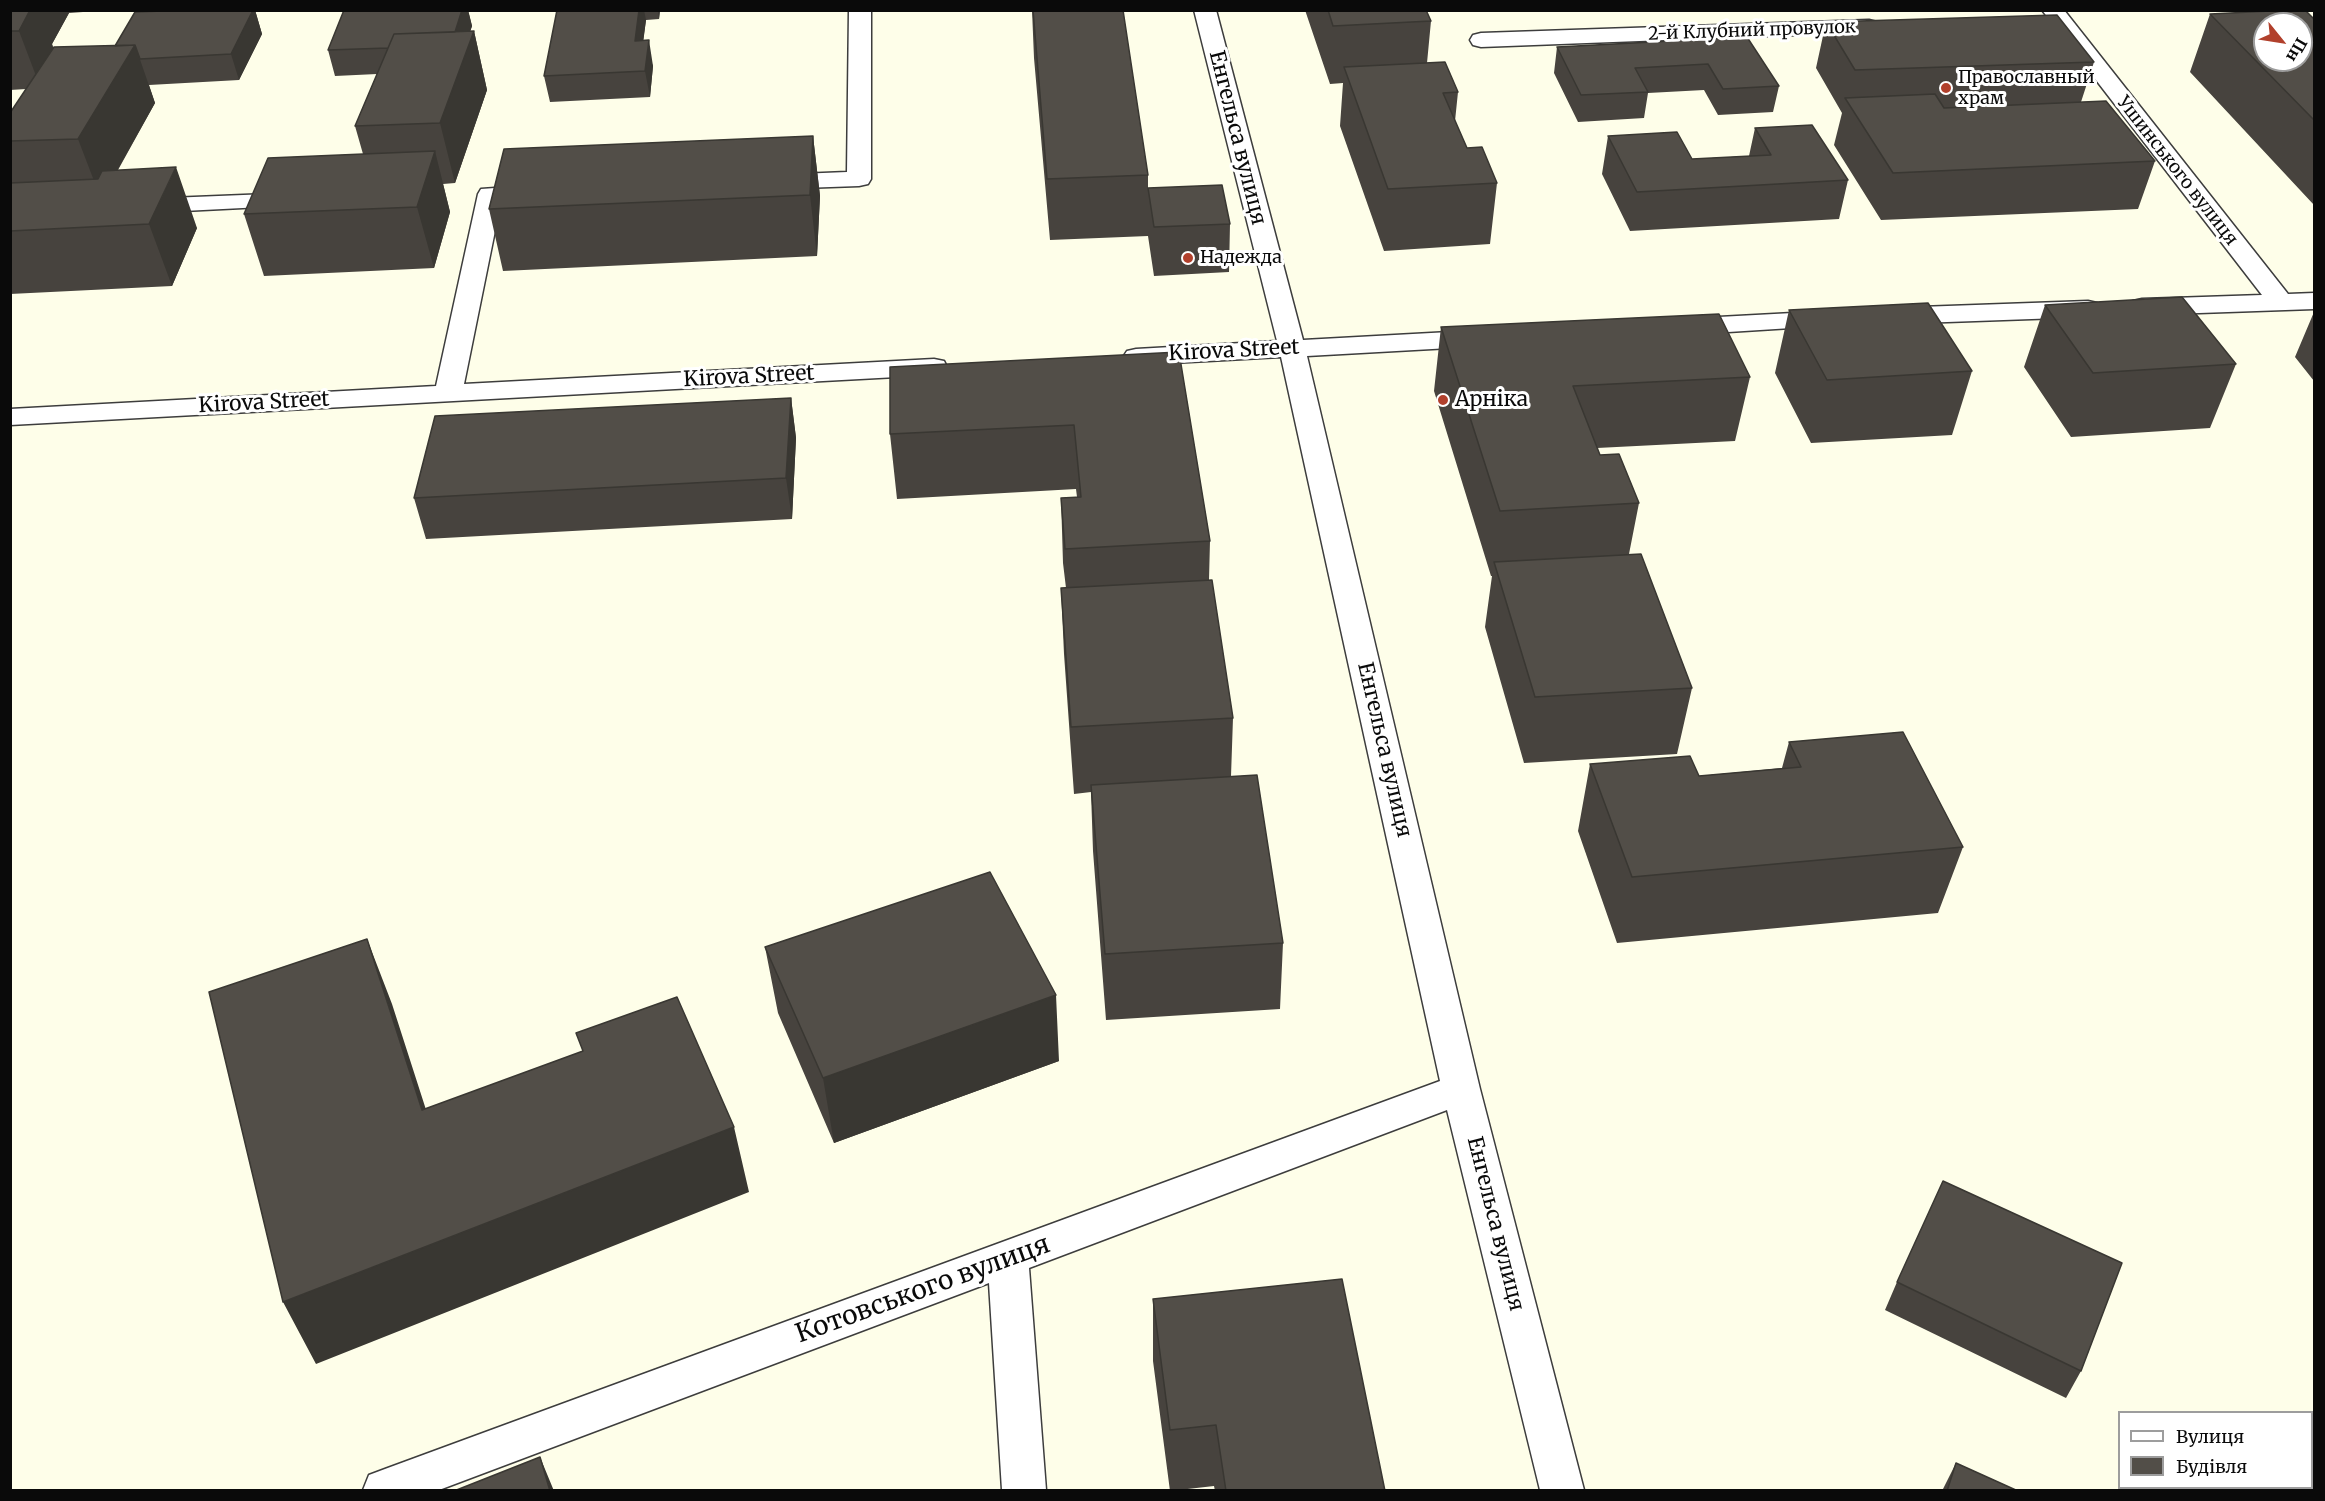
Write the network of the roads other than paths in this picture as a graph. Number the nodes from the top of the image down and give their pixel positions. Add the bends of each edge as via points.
1 (860, 10) edge
2 (1205, 10) edge
3 (2050, 18) edge
4 (1894, 26) edge
5 (1481, 40) dead end
6 (752, 183) edge
7 (561, 191) edge
8 (320, 198) edge
9 (117, 208) edge
10 (2314, 301) edge
11 (2281, 302) junction
12 (1659, 328) edge
13 (1505, 337) edge
14 (1292, 348) junction
15 (1113, 358) edge
16 (959, 366) edge
17 (448, 393) junction
18 (10, 417) edge
19 (1461, 1089) junction
20 (1008, 1258) junction
21 (385, 1491) edge
22 (1024, 1491) edge
23 (1562, 1491) edge

1 - 6 street via 859,179
2 - 14 street, Енгельса вулиця
3 - 11 street, Ушинського вулиця
4 - 5 street, 2-й Клубний провулок
7 - 17 street via 490,194
8 - 9 street
10 - 11 street
11 - 12 street
13 - 14 street, Kirova Street
14 - 15 street, Kirova Street
14 - 19 street, Енгельса вулиця
16 - 17 street, Kirova Street
17 - 18 street, Kirova Street
19 - 20 street, Котовського вулиця
19 - 23 street, Енгельса вулиця
20 - 21 street, Котовського вулиця
20 - 22 street

